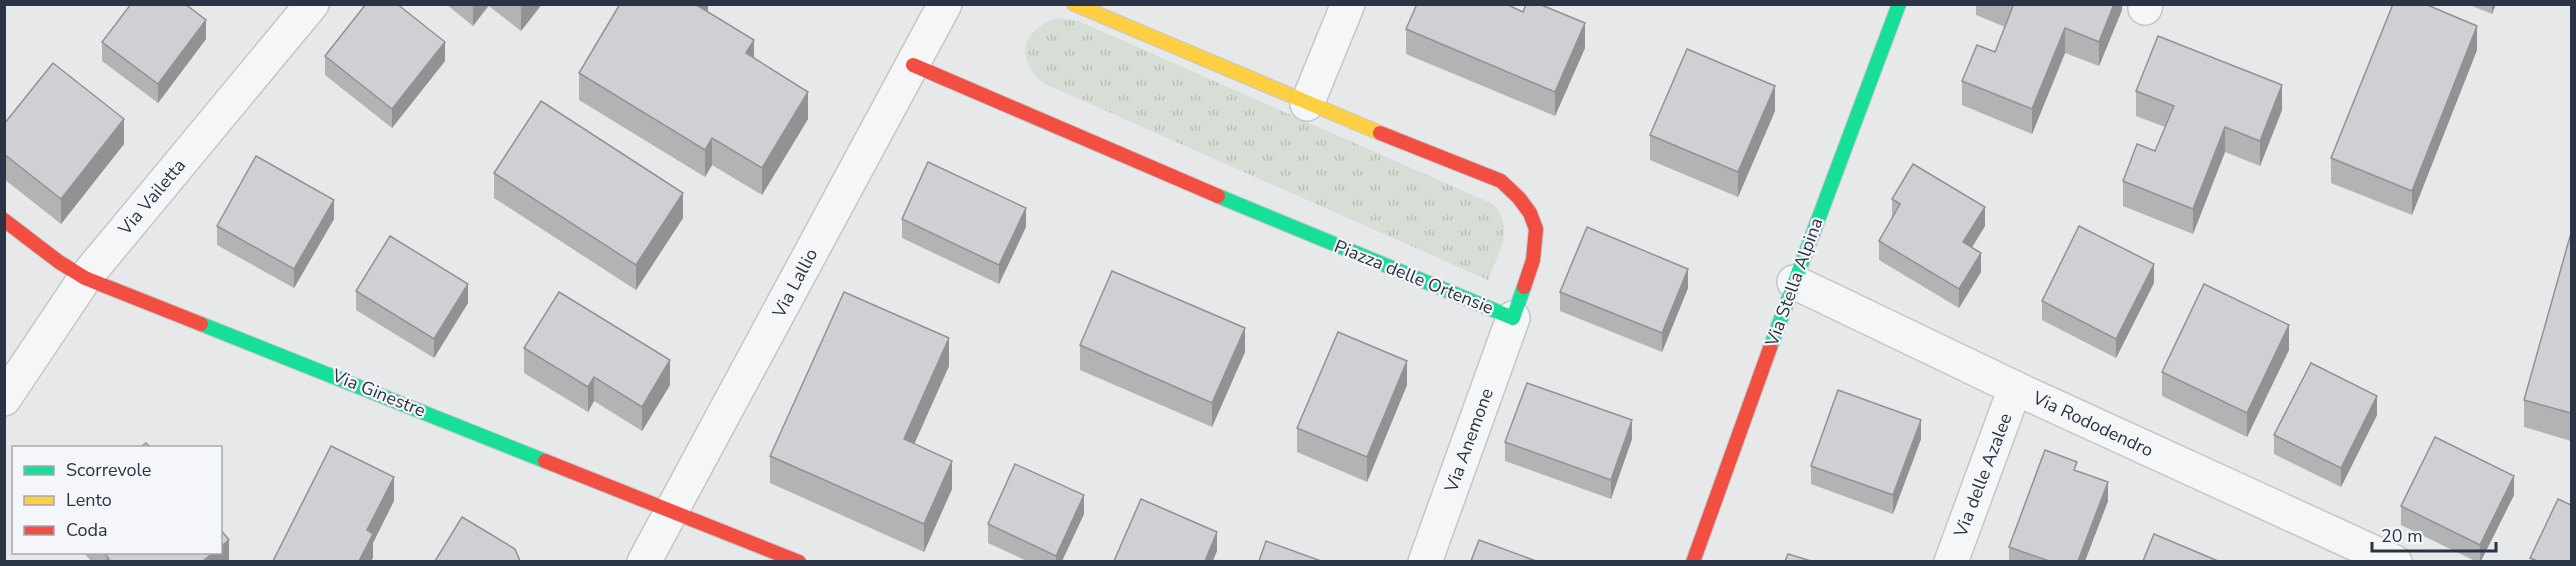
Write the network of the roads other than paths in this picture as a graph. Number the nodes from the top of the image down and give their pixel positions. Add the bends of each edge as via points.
1 (312, 4) edge
2 (945, 4) edge
3 (1074, 4) edge
4 (1348, 4) edge
5 (1899, 4) edge
6 (914, 64) junction
7 (1307, 104) junction
8 (4, 220) edge
9 (85, 278) junction
10 (1794, 282) junction
11 (1513, 318) junction
12 (2015, 388) junction
13 (4, 399) edge
14 (673, 510) junction
15 (644, 561) edge
16 (799, 561) edge
17 (1425, 561) edge
18 (1693, 561) edge
19 (1951, 561) edge
20 (2395, 561) edge

1 - 9 street, Via Vailetta
2 - 6 street, Via Lallio
3 - 7 street, Piazza delle Ortensie
4 - 7 street
5 - 10 street, Via Stella Alpina
6 - 11 street, Piazza delle Ortensie via 1299,231
6 - 14 street, Via Lallio
7 - 11 street, Piazza delle Ortensie via 1492,176 1523,200 1536,224 1537,247
8 - 9 street, Via Ginestre
9 - 13 street, Via Vailetta
9 - 14 street, Via Ginestre
10 - 12 street, Via Rododendro
10 - 18 street, Via Stella Alpina
11 - 17 street, Via Anemone
12 - 19 street, Via delle Azalee
12 - 20 street, Via Rododendro
14 - 15 street, Via Lallio
14 - 16 street, Via Ginestre

